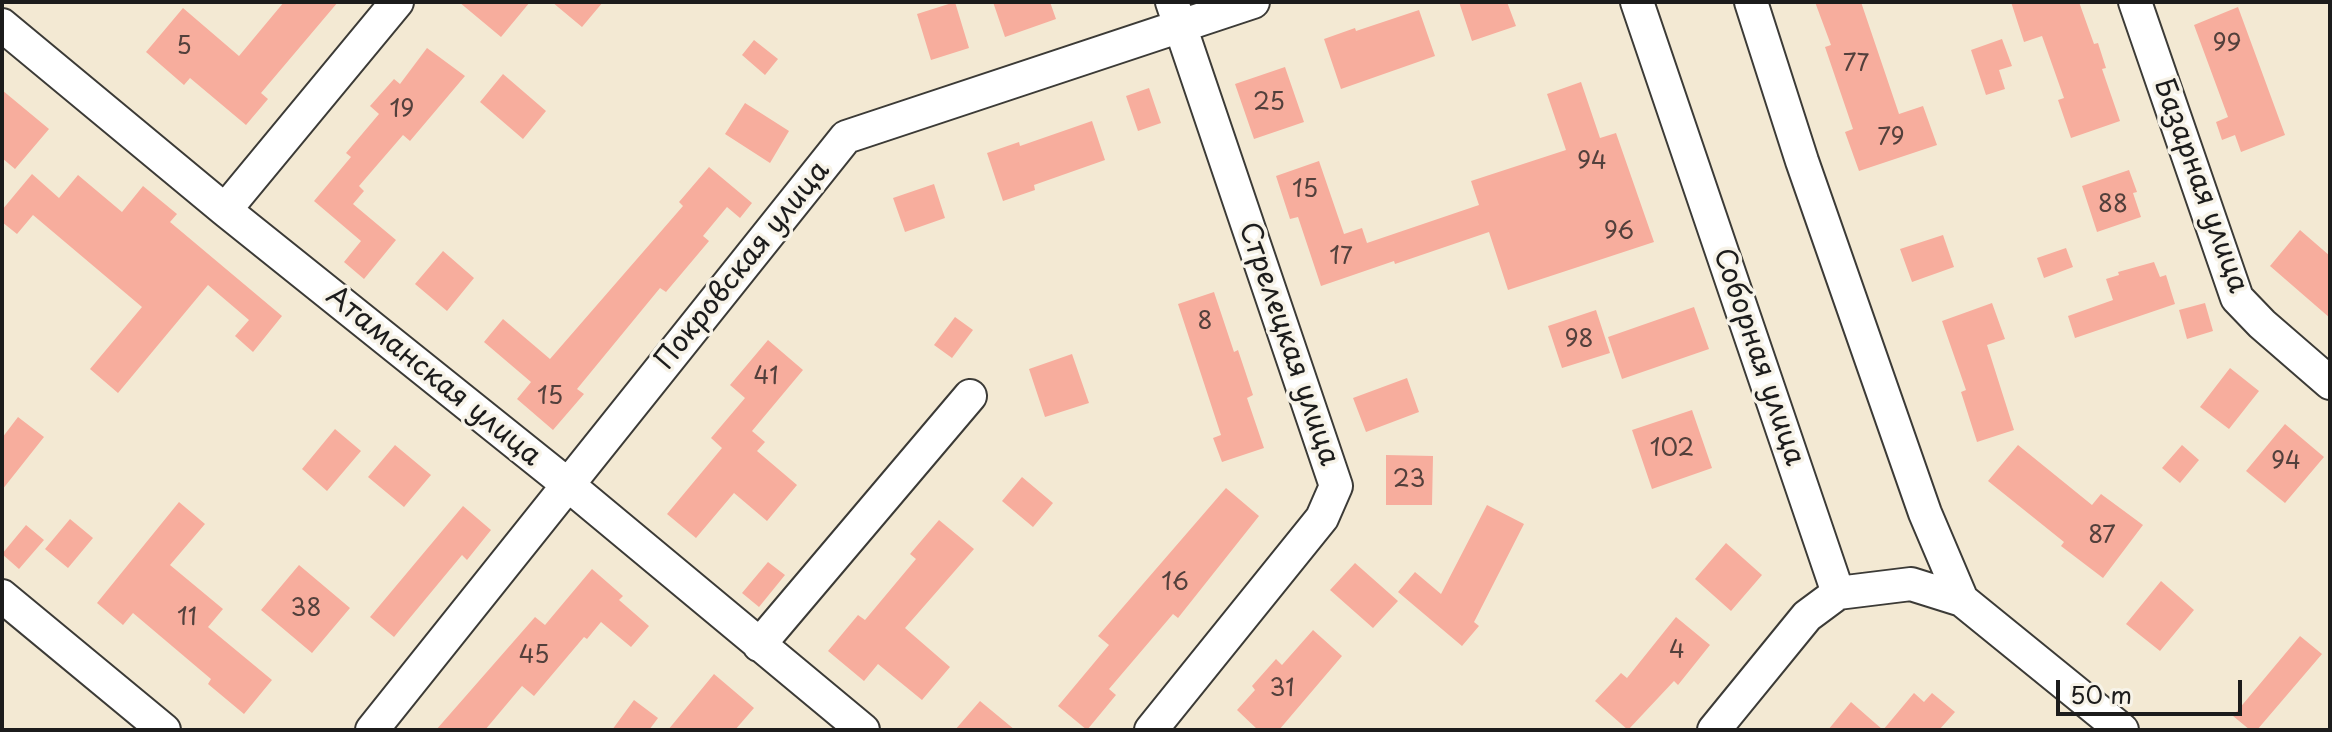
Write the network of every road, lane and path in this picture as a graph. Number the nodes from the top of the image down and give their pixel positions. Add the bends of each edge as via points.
1 (397, 2) edge
2 (1253, 2) edge
3 (1637, 2) edge
4 (1751, 2) edge
5 (2135, 2) edge
6 (1177, 15) edge
7 (2, 25) edge
8 (225, 210) junction
9 (2330, 383) edge
10 (970, 396) dead end
11 (567, 484) junction
12 (1838, 593) junction
13 (2, 596) edge
14 (1962, 600) junction
15 (759, 645) junction
16 (164, 730) edge
17 (372, 730) edge
18 (863, 730) edge
19 (1151, 730) edge
20 (1714, 730) edge
21 (2122, 730) edge

1 - 8 street
2 - 6 street, Покровская улица
3 - 12 street, Соборная улица
4 - 14 street via 1920,499
5 - 9 street, Базарная улица via 2237,298
6 - 11 street, Покровская улица via 846,137
6 - 19 street, Стрелецкая улица via 1336,486 1322,518
7 - 8 street, Атаманская улица
8 - 11 street, Атаманская улица
10 - 15 street
11 - 15 street, Атаманская улица
11 - 17 street, Покровская улица
12 - 14 street via 1911,584
12 - 20 street via 1807,616
13 - 16 street
14 - 21 street
15 - 18 street, Атаманская улица

